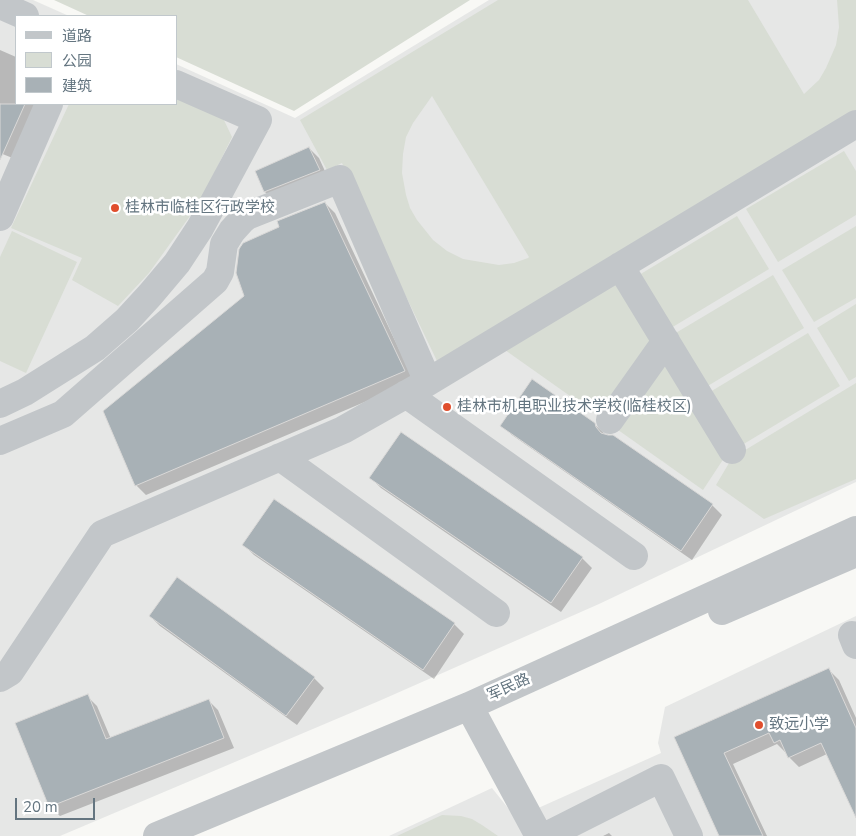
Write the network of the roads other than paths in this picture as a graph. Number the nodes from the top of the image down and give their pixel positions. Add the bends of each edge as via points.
1 (0, 5) edge
2 (22, 15) edge
3 (178, 85) edge
4 (49, 105) edge
5 (856, 124) edge
6 (0, 217) edge
7 (620, 266) junction
8 (666, 342) junction
9 (417, 388) junction
10 (0, 404) edge
11 (610, 420) dead end
12 (0, 441) edge
13 (732, 450) dead end
14 (280, 457) junction
15 (856, 530) edge
16 (856, 553) edge
17 (634, 556) dead end
18 (496, 613) dead end
19 (0, 678) edge
20 (473, 712) junction
21 (157, 836) edge
22 (205, 836) edge
23 (539, 836) edge
24 (546, 836) edge
25 (689, 836) edge

1 - 2 street
3 - 10 street via 258,120 200,228 150,296 114,332 58,373
4 - 6 street
5 - 7 street
7 - 8 street
7 - 9 street
8 - 11 street
8 - 13 street
9 - 12 street via 340,179 247,216 224,244 220,272 215,281 63,414
9 - 14 street via 343,430
9 - 17 street
14 - 18 street
14 - 19 street via 102,534 10,672
15 - 20 street, 军民路
16 - 20 street, 军民路
20 - 21 street, 军民路
20 - 22 street, 军民路
20 - 23 street
24 - 25 street via 661,778

